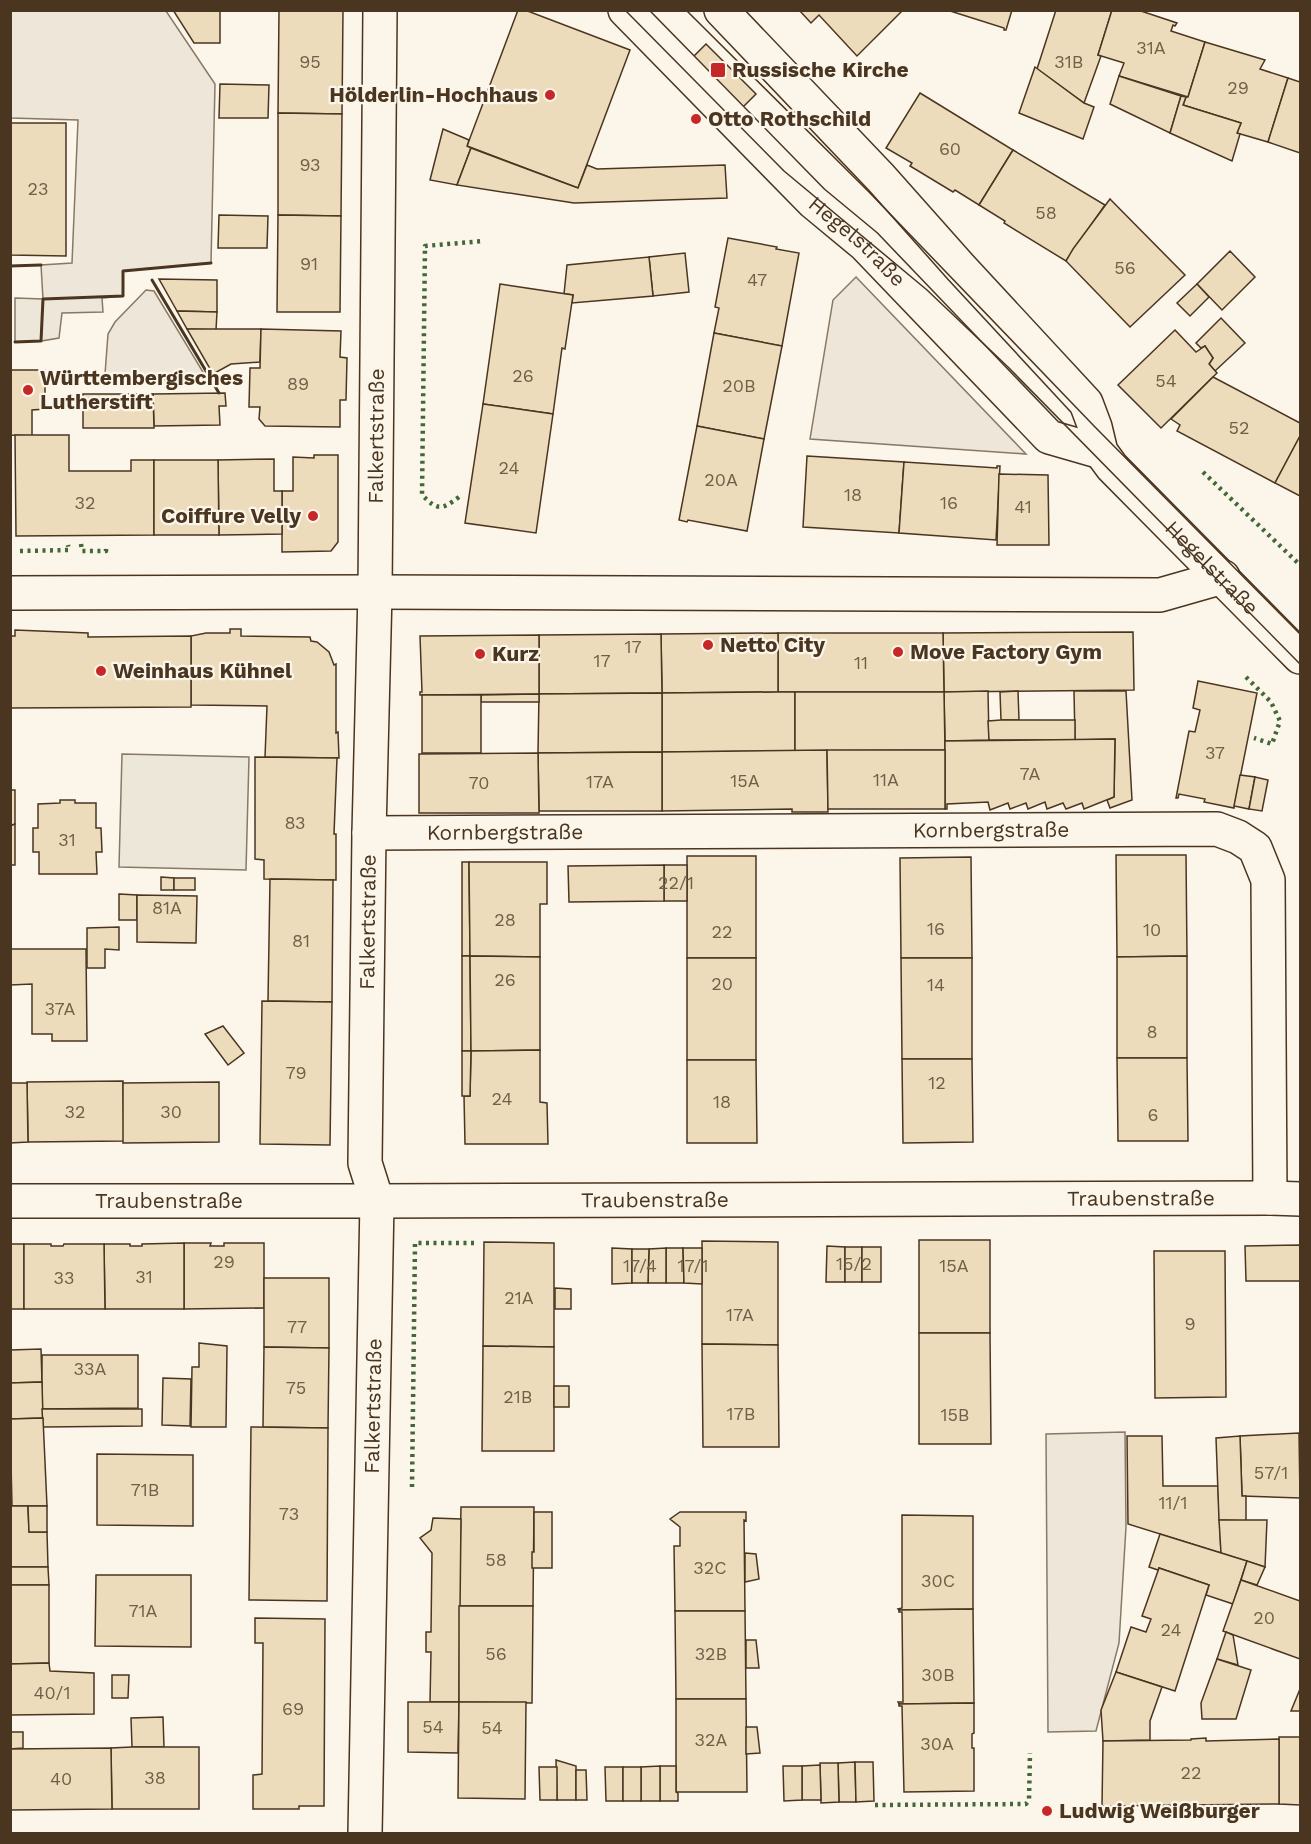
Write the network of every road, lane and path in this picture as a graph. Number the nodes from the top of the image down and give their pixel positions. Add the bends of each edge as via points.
1 (380, 10) edge
2 (624, 10) edge
3 (721, 10) edge
4 (1101, 452) junction
5 (1223, 577) junction
6 (375, 592) junction
7 (10, 593) edge
8 (1300, 657) edge
9 (369, 833) junction
10 (1286, 1199) edge
11 (10, 1201) edge
12 (377, 1201) junction
13 (365, 1833) edge

1 - 6 street, Falkertstraße
2 - 4 street, Hegelstraße via 813,202 865,245 1049,437
3 - 4 street, Hegelstraße via 1086,403
4 - 5 street, Hegelstraße
5 - 6 street via 1160,595
5 - 8 street, Hegelstraße
6 - 7 street
6 - 9 street, Falkertstraße
9 - 10 street, Kornbergstraße via 1217,829 1238,837 1255,848 1268,880
9 - 12 street, Falkertstraße via 365,1163
10 - 12 street, Traubenstraße
11 - 12 street, Traubenstraße
12 - 13 street, Falkertstraße

